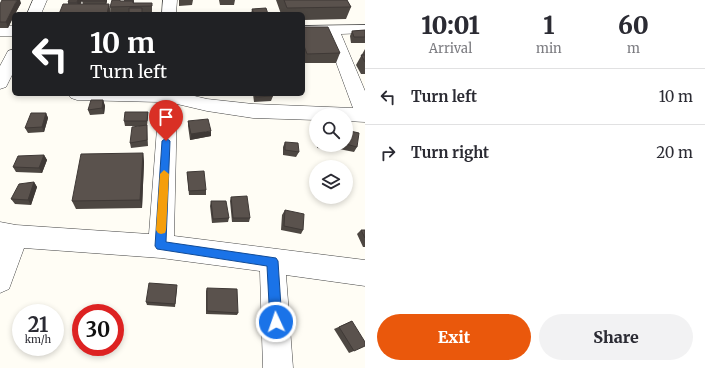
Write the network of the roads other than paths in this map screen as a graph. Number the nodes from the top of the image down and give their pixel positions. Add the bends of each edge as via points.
1 (40, 0) edge
2 (170, 0) edge
3 (35, 12) edge
4 (169, 12) edge
5 (365, 29) edge
6 (305, 30) edge
7 (332, 30) junction
8 (0, 31) edge
9 (12, 31) edge
10 (12, 58) edge
11 (0, 83) edge
12 (0, 92) edge
13 (12, 92) edge
14 (168, 96) edge
15 (172, 96) edge
16 (365, 114) edge
17 (8, 234) edge
18 (161, 246) junction
19 (272, 261) junction
20 (365, 273) edge
21 (0, 280) edge
22 (278, 368) edge

1 - 3 street
2 - 4 street
5 - 7 street
6 - 7 street
7 - 16 street
8 - 9 street
10 - 11 street
12 - 13 street
14 - 18 street
15 - 16 street via 207,105 253,111
17 - 18 street
17 - 21 street
18 - 19 street
19 - 20 street
19 - 22 street

